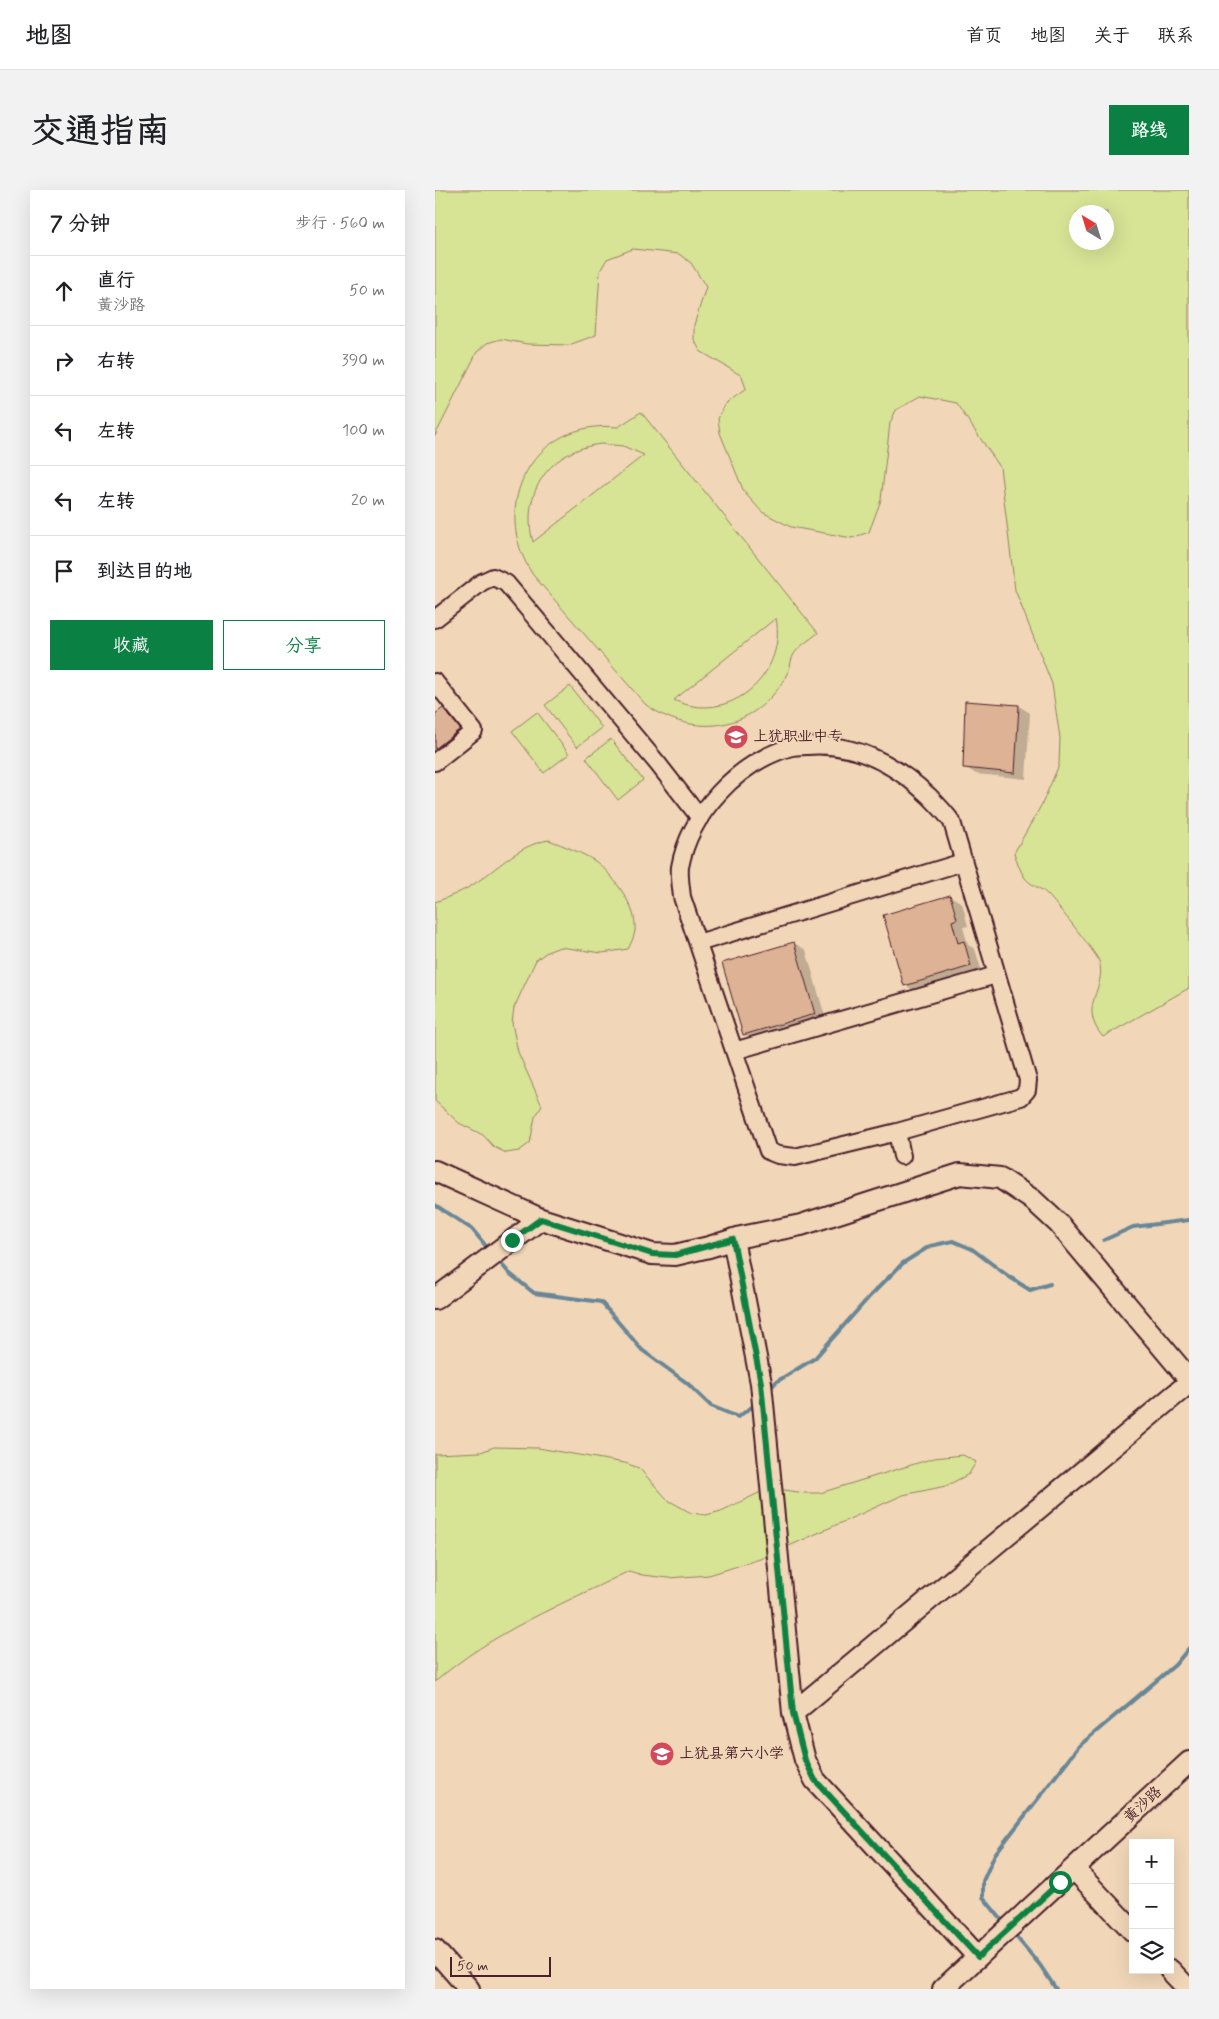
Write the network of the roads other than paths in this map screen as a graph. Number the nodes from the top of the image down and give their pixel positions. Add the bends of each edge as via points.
1 (435, 619) edge
2 (435, 682) edge
3 (435, 762) edge
4 (700, 818) junction
5 (963, 862) junction
6 (698, 943) junction
7 (997, 975) junction
8 (734, 1051) junction
9 (897, 1132) junction
10 (902, 1156) dead end
11 (435, 1171) edge
12 (541, 1219) junction
13 (733, 1239) junction
14 (435, 1299) edge
15 (1189, 1379) edge
16 (1189, 1383) edge
17 (793, 1713) junction
18 (1189, 1762) edge
19 (1074, 1869) junction
20 (1131, 1929) edge
21 (435, 1950) edge
22 (978, 1957) junction
23 (1174, 1974) edge
24 (469, 1989) edge
25 (943, 1989) edge
26 (1187, 1989) edge

1 - 4 street via 482,582 493,577 506,583
2 - 3 street via 474,731
4 - 5 street via 721,791 751,765 789,747 842,747 889,764 913,781 952,822
4 - 6 street via 680,868 682,897
5 - 6 street
5 - 7 street
6 - 8 street
7 - 8 street
7 - 9 street via 1027,1080 1027,1090 1021,1097
8 - 9 street via 768,1151 795,1157
9 - 10 street
11 - 12 street
12 - 13 street via 652,1254 675,1255
12 - 14 street
13 - 15 street via 801,1225 961,1174 1000,1178 1033,1200 1059,1224
13 - 17 street via 765,1414
16 - 17 street
17 - 22 street via 805,1760 815,1780
18 - 19 street, 黄沙路
19 - 20 street
19 - 22 street, 黄沙路
21 - 24 street
22 - 25 street, 黄沙路
23 - 26 street

